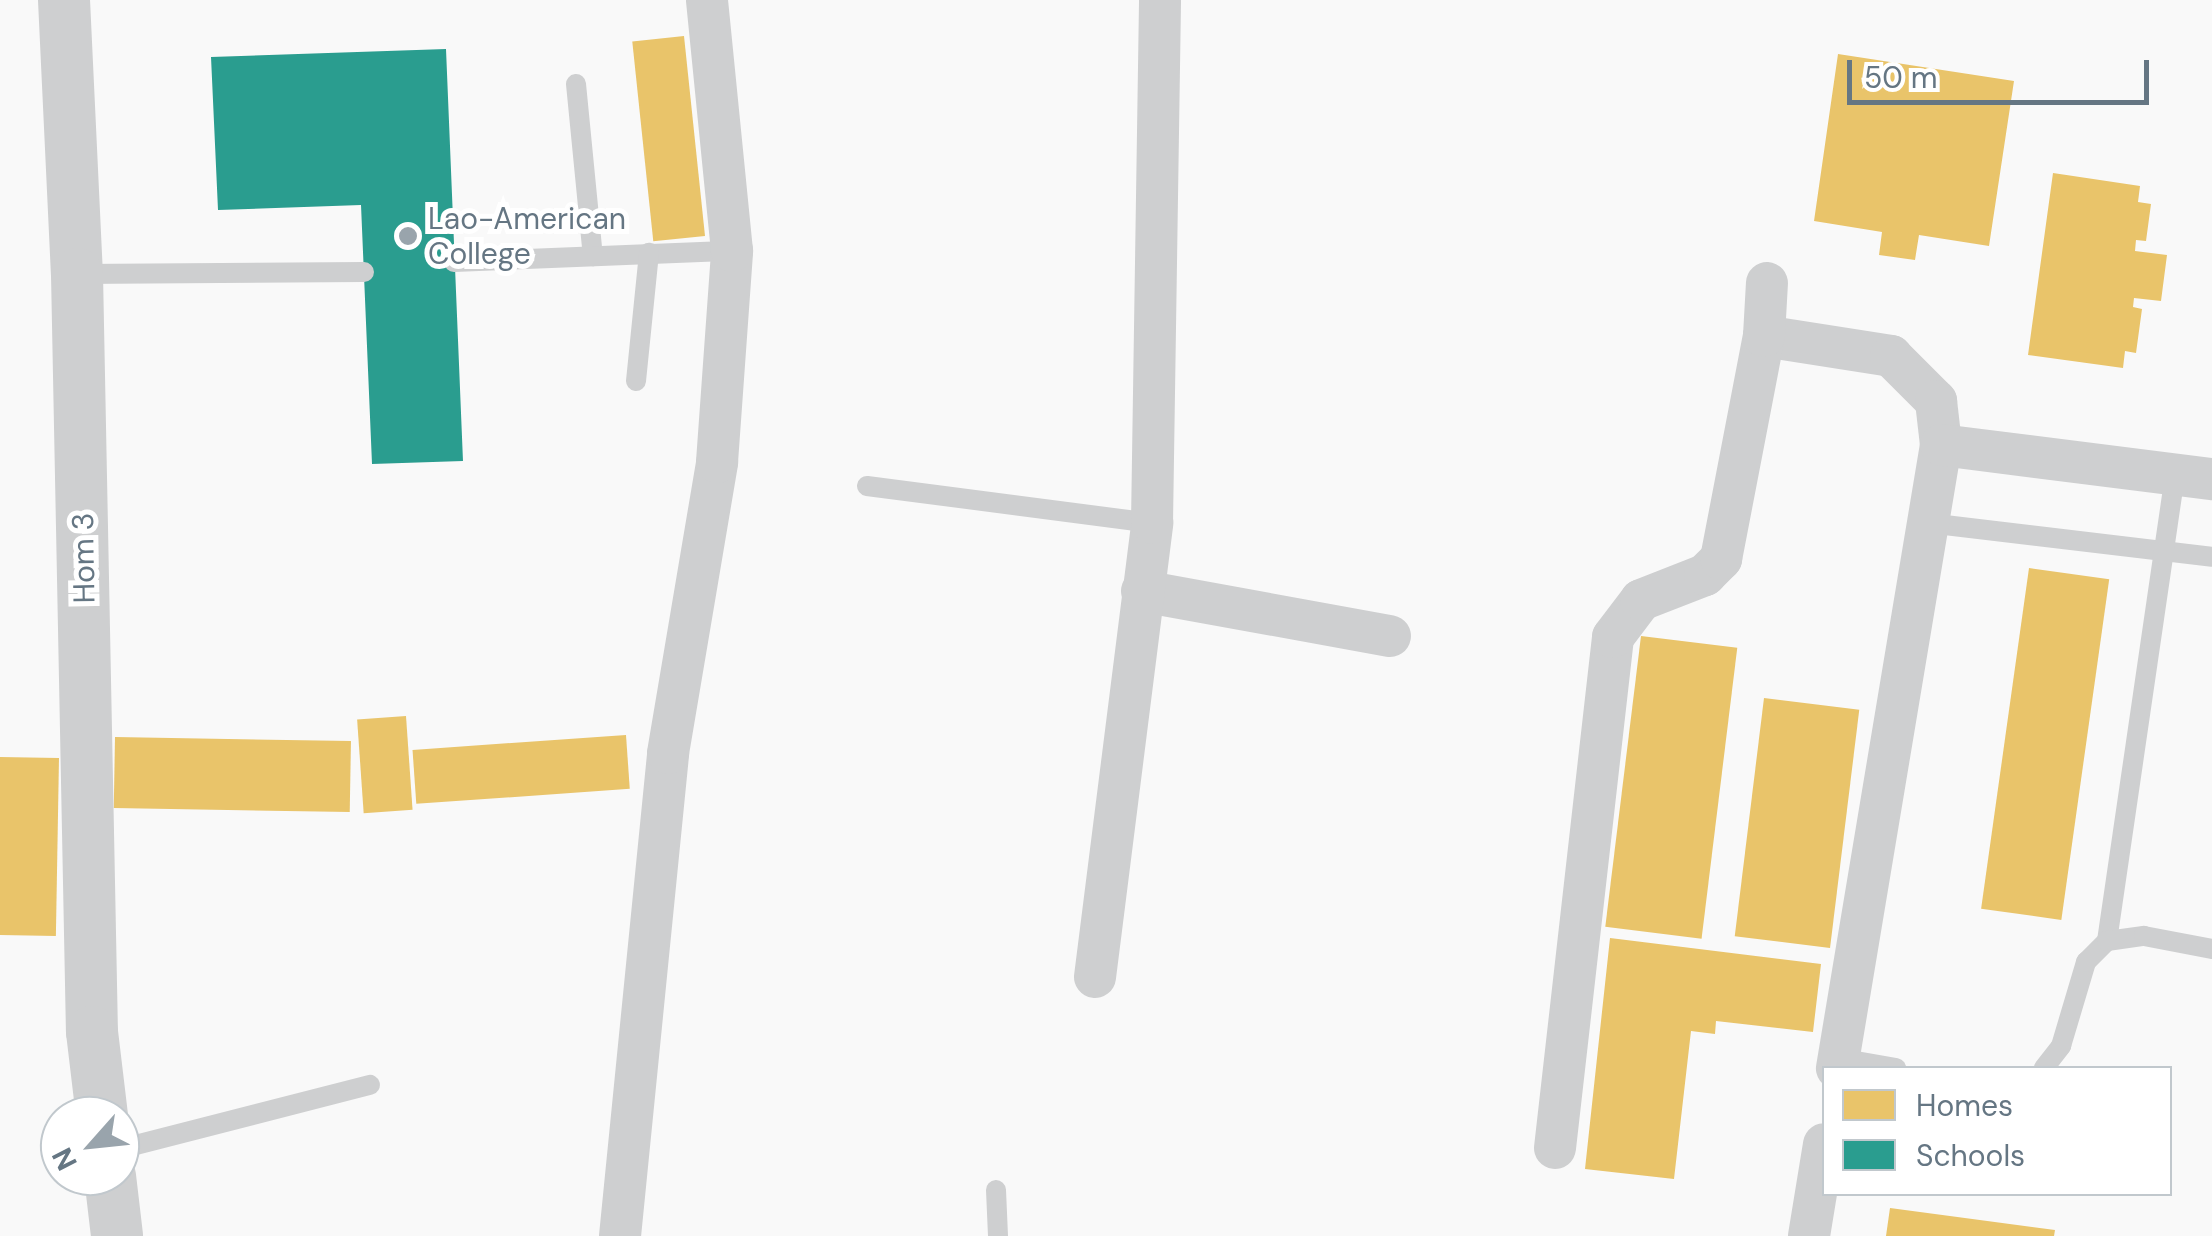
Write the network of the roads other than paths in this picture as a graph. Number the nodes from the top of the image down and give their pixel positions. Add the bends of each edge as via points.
1 (64, 0) edge
2 (707, 0) edge
3 (1160, 0) edge
4 (576, 84) dead end
5 (732, 251) junction
6 (648, 253) junction
7 (593, 256) junction
8 (454, 262) dead end
9 (364, 272) dead end
10 (77, 274) junction
11 (1767, 283) dead end
12 (1764, 336) junction
13 (636, 381) dead end
14 (1940, 445) junction
15 (2202, 472) edge
16 (867, 486) dead end
17 (1152, 523) junction
18 (1928, 523) junction
19 (2165, 551) junction
20 (2212, 557) edge
21 (1142, 590) junction
22 (1390, 636) dead end
23 (2106, 941) junction
24 (2212, 949) edge
25 (1095, 977) dead end
26 (1838, 1063) edge
27 (1873, 1066) edge
28 (2046, 1066) edge
29 (370, 1085) dead end
30 (100, 1096) edge
31 (140, 1145) edge
32 (1554, 1148) dead end
33 (1822, 1156) edge
34 (996, 1190) dead end
35 (112, 1196) edge
36 (117, 1236) edge
37 (620, 1236) edge
38 (998, 1236) edge
39 (1809, 1236) edge

1 - 10 street, Hom 3
2 - 5 street
3 - 17 street
4 - 7 lane
5 - 6 lane
5 - 37 street via 716,462 668,753
6 - 7 lane
6 - 13 lane
7 - 8 lane
9 - 10 lane
10 - 30 street, Hom 3 via 92,1032
11 - 12 street
12 - 14 street via 1891,356 1936,402
12 - 32 street via 1721,560 1705,575 1641,600 1613,637
14 - 15 street
14 - 18 street
15 - 19 lane
16 - 17 lane
17 - 21 street
18 - 19 lane
18 - 26 street
19 - 20 lane
19 - 23 lane
21 - 22 street
21 - 25 street
23 - 24 lane via 2144,936
23 - 28 lane via 2086,962 2061,1046
26 - 27 lane
29 - 31 lane
33 - 39 street
34 - 38 lane
35 - 36 street

